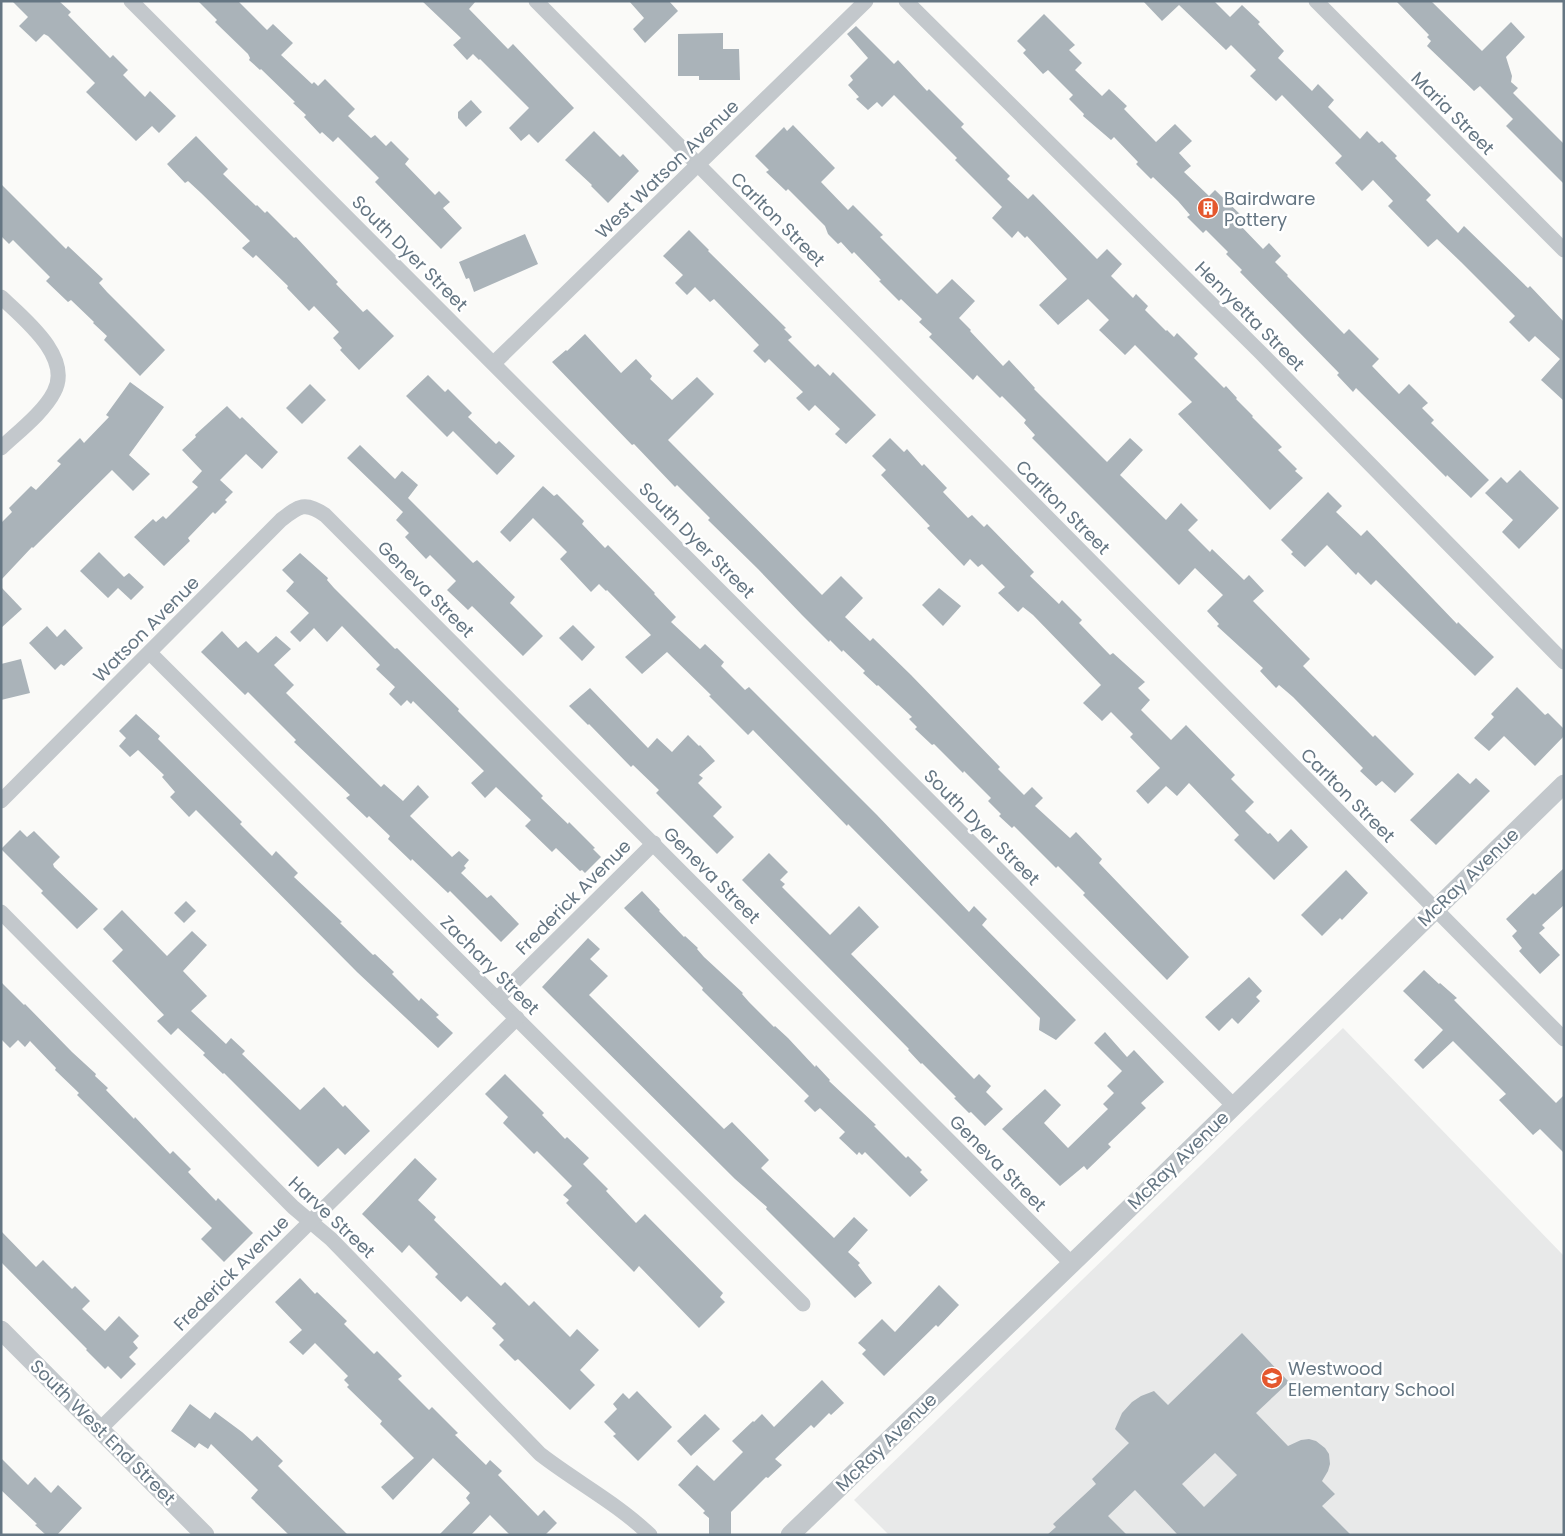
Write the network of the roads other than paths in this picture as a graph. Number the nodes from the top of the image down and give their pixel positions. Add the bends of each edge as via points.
1 (132, 1) edge
2 (536, 1) edge
3 (866, 1) edge
4 (906, 1) edge
5 (1316, 1) edge
6 (698, 165) junction
7 (1564, 250) edge
8 (1, 297) edge
9 (494, 363) junction
10 (1, 448) edge
11 (325, 515) joint
12 (150, 653) junction
13 (1564, 662) edge
14 (1564, 784) edge
15 (1, 801) edge
16 (654, 843) junction
17 (1435, 909) junction
18 (1, 912) edge
19 (497, 999) junction
20 (517, 1018) junction
21 (1564, 1039) edge
22 (1234, 1106) junction
23 (310, 1222) junction
24 (1072, 1263) junction
25 (803, 1304) dead end
26 (1, 1330) edge
27 (100, 1429) junction
28 (205, 1535) edge
29 (650, 1535) edge
30 (790, 1535) edge

1 - 9 street, South Dyer Street
2 - 6 street, Carlton Street
3 - 6 street, West Watson Avenue
4 - 13 street, Henryetta Street via 1252,345
5 - 7 street, Maria Street
6 - 9 street, West Watson Avenue
6 - 17 street, Carlton Street
8 - 10 street via 40,336 53,354 59,371 55,391
9 - 22 street, South Dyer Street
11 - 12 street, Watson Avenue via 304,505 294,510
11 - 16 street, Geneva Street
12 - 15 street, Watson Avenue
12 - 19 street, Zachary Street
14 - 17 street, McRay Avenue
16 - 19 street, Frederick Avenue
16 - 24 street, Geneva Street
17 - 21 street, Carlton Street
17 - 22 street, McRay Avenue
18 - 23 street, Harve Street
19 - 20 street, Zachary Street
20 - 23 street, Frederick Avenue
20 - 25 street, Zachary Street
22 - 24 street, McRay Avenue
23 - 27 street, Frederick Avenue
23 - 29 street, Harve Street via 331,1239 540,1454 634,1519
24 - 30 street, McRay Avenue
26 - 27 street, South West End Street
27 - 28 street, South West End Street

